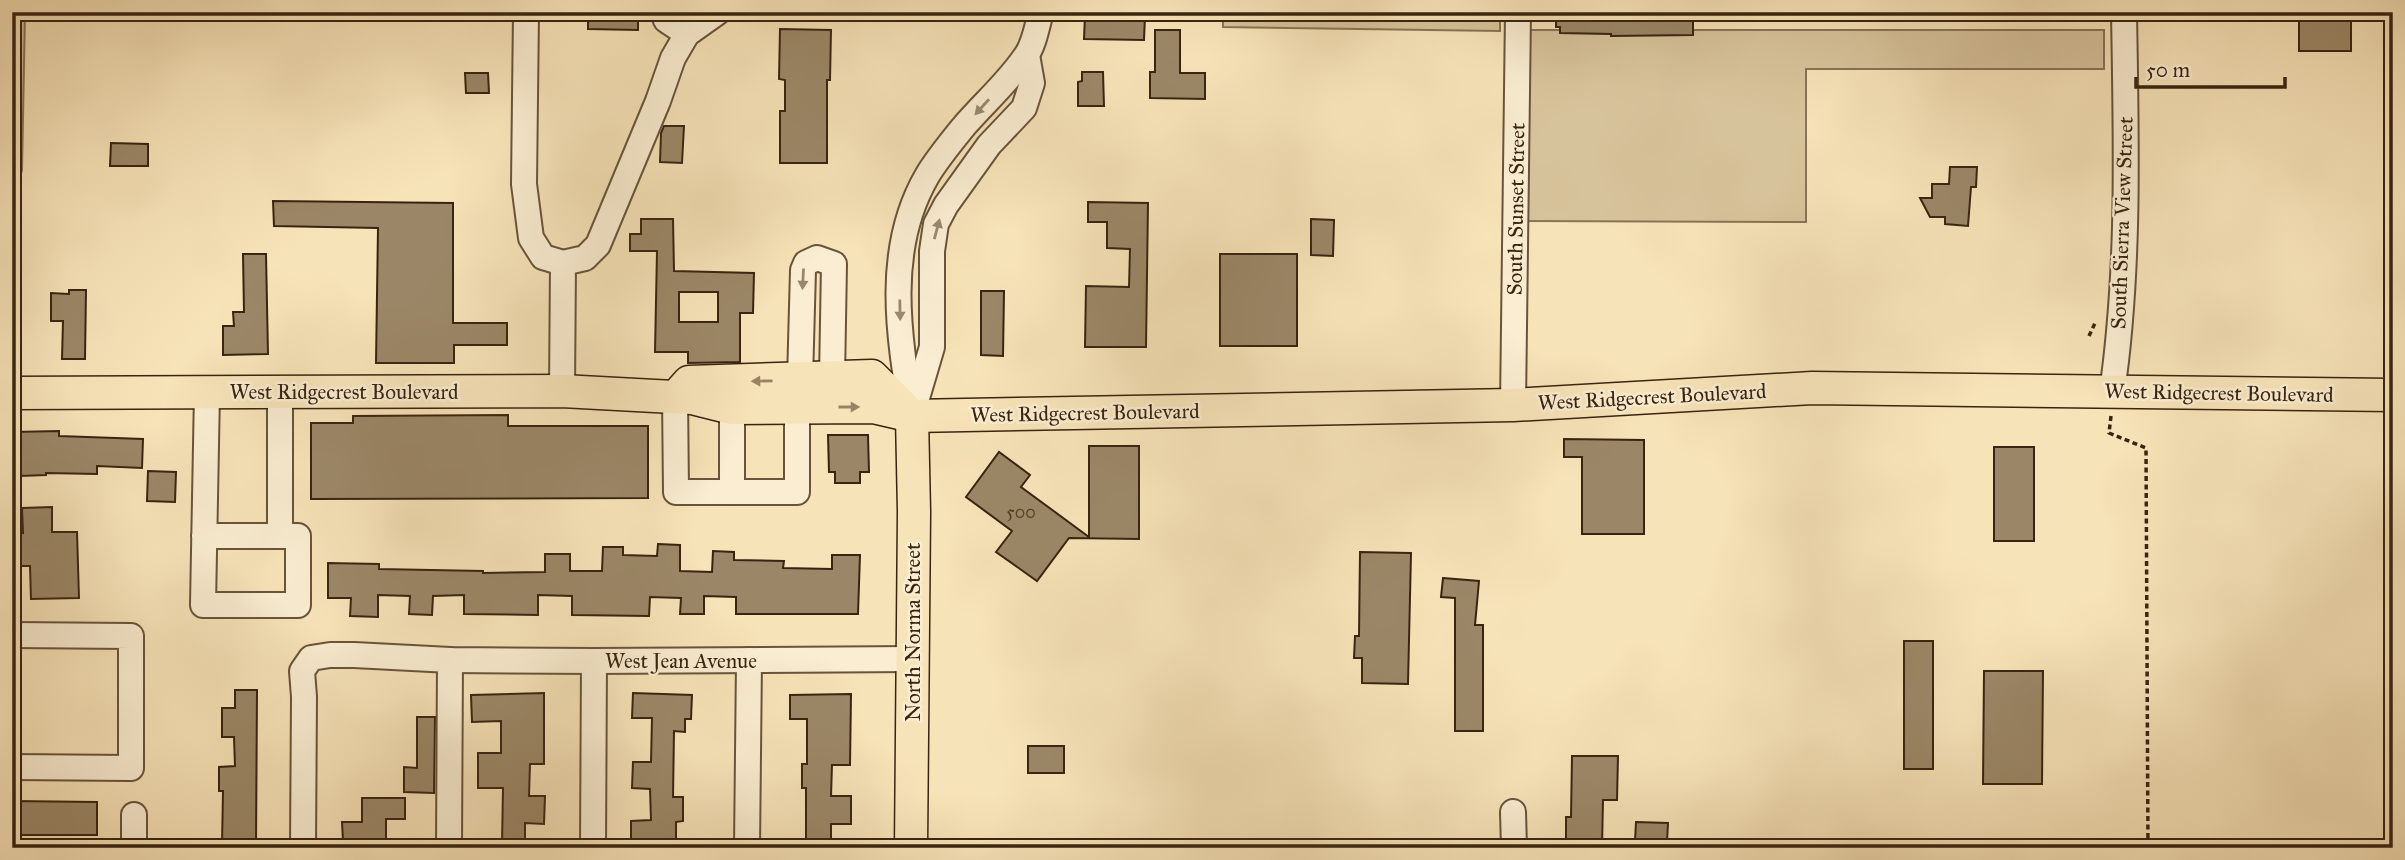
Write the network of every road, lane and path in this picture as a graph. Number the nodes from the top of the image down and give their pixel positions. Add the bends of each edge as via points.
1 (526, 12) edge
2 (663, 12) edge
3 (718, 12) edge
4 (1041, 12) edge
5 (1518, 12) edge
6 (2124, 12) edge
7 (687, 34) junction
8 (1027, 55) junction
9 (562, 263) junction
10 (835, 378) junction
11 (562, 391) junction
12 (207, 392) junction
13 (280, 392) junction
14 (2112, 392) junction
15 (12, 393) edge
16 (799, 394) junction
17 (2393, 395) edge
18 (675, 396) junction
19 (1513, 405) junction
20 (732, 408) junction
21 (912, 416) junction
22 (732, 492) junction
23 (204, 536) junction
24 (280, 536) junction
25 (12, 635) edge
26 (912, 659) junction
27 (450, 660) junction
28 (749, 660) junction
29 (594, 661) junction
30 (12, 767) edge
31 (1513, 812) dead end
32 (134, 815) dead end
33 (134, 848) edge
34 (303, 848) edge
35 (449, 848) edge
36 (593, 848) edge
37 (747, 848) edge
38 (911, 848) edge
39 (1514, 848) edge
40 (2148, 848) edge

1 - 9 street via 524,184 531,238 543,257
2 - 7 street via 666,20
3 - 7 street
4 - 8 street
5 - 19 street, South Sunset Street
6 - 14 street, South Sierra View Street via 2124,251
7 - 9 street via 673,58 598,246 585,258
21 -> 8 street via 932,347 936,225 989,145 1024,108 1032,83
8 -> 21 street via 964,127 915,199 899,270 900,345
9 - 11 street
10 - 16 main road, West Ridgecrest Boulevard
10 -> 16 street via 841,285 834,264 817,258 804,267
10 - 21 main road, West Ridgecrest Boulevard via 872,376
11 - 13 main road, West Ridgecrest Boulevard
11 - 18 main road, West Ridgecrest Boulevard
12 - 13 main road, West Ridgecrest Boulevard
12 - 15 main road, West Ridgecrest Boulevard
12 - 23 street
13 - 24 street
14 - 17 main road, West Ridgecrest Boulevard
14 - 19 main road, West Ridgecrest Boulevard via 1812,388
14 - 40 path via 2109,433 2146,448
16 -> 18 main road, West Ridgecrest Boulevard via 690,382
16 - 20 main road, West Ridgecrest Boulevard
16 -> 21 main road, West Ridgecrest Boulevard
16 - 22 street via 797,492
18 - 20 main road, West Ridgecrest Boulevard
18 - 22 street via 676,492
19 - 21 main road, West Ridgecrest Boulevard
20 - 22 street
21 - 26 main road, North Norma Street
23 - 24 street
23 - 24 street via 203,605 298,605 298,536
25 - 30 street via 131,636 131,768
26 - 28 street, West Jean Avenue
26 - 38 main road, North Norma Street
27 - 29 street, West Jean Avenue
27 - 34 street, West Jean Avenue via 355,655 311,658 302,671
27 - 35 street
28 - 29 street, West Jean Avenue
28 - 37 street
29 - 36 street
31 - 39 street
32 - 33 street

